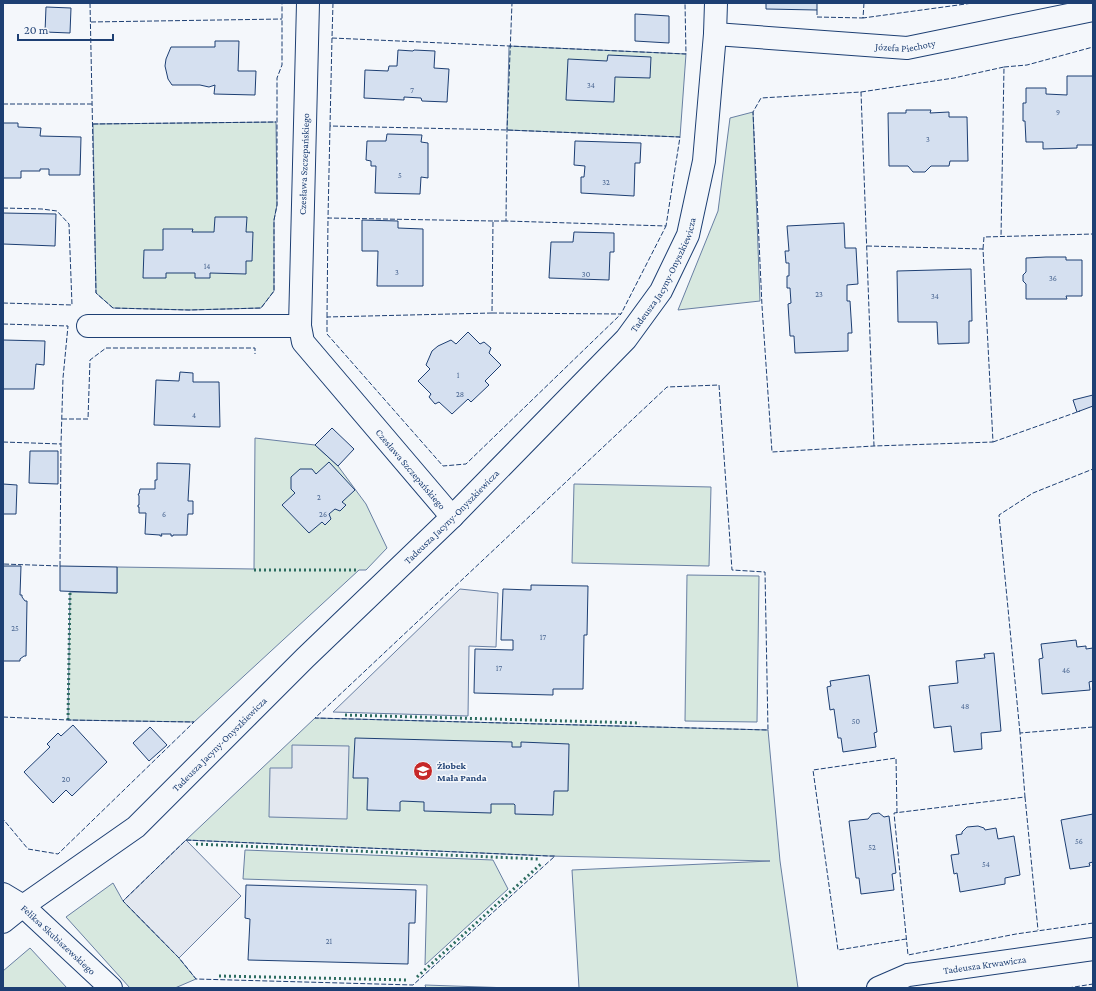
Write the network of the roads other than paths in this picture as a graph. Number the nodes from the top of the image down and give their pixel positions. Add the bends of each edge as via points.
1 (308, 3) edge
2 (716, 3) edge
3 (1093, 10) edge
4 (715, 34) junction
5 (88, 326) dead end
6 (300, 326) junction
7 (452, 517) junction
8 (3, 894) edge
9 (23, 906) junction
10 (3, 922) edge
11 (1093, 949) edge
12 (111, 988) edge
13 (878, 988) edge

1 - 6 street, Czesława Szczepańskiego
2 - 4 street, Tadeusza Jacyny-Onyszkiewicza
3 - 4 street, Józefa Piechoty via 907,48
4 - 7 street, Tadeusza Jacyny-Onyszkiewicza via 704,161 688,235 661,291 626,339
5 - 6 street
6 - 7 street, Czesława Szczepańskiego via 303,342
7 - 9 street, Tadeusza Jacyny-Onyszkiewicza via 305,658 136,827
8 - 9 street, Feliksa Skubiszewskiego
9 - 10 street, Tadeusza Jacyny-Onyszkiewicza
9 - 12 street, Feliksa Skubiszewskiego
11 - 13 street, Tadeusza Krwawicza via 908,975

